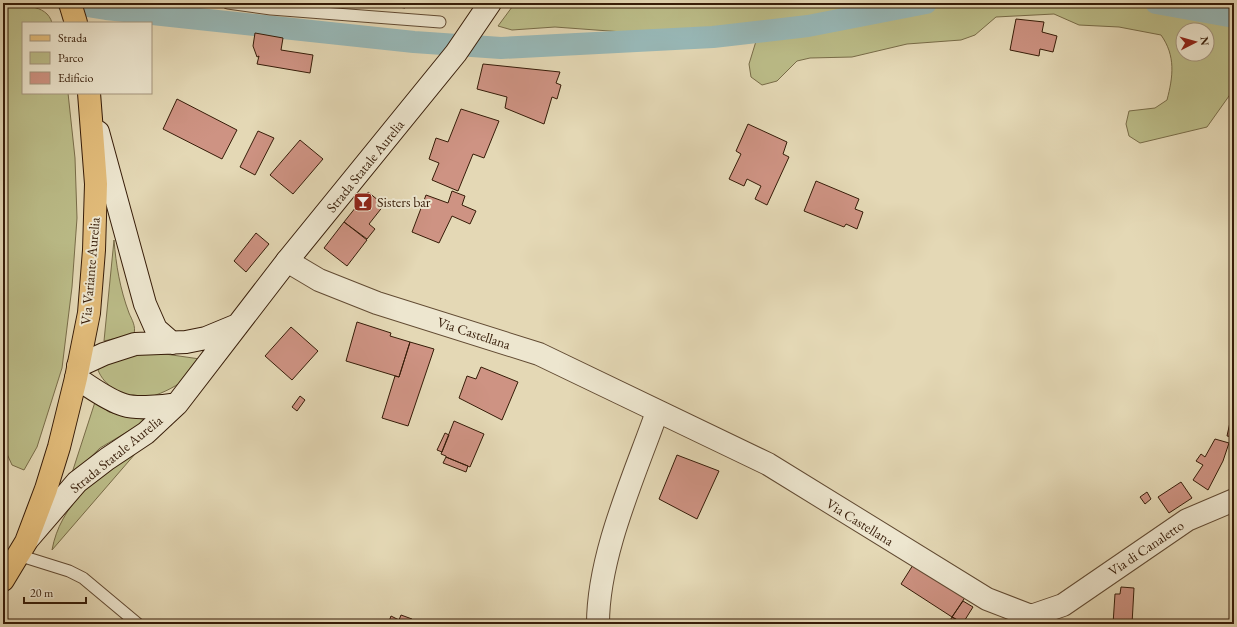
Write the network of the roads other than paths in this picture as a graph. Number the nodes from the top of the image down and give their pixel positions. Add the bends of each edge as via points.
1 (70, 3) edge
2 (228, 3) edge
3 (490, 3) edge
4 (76, 22) edge
5 (440, 22) dead end
6 (90, 99) edge
7 (288, 261) junction
8 (237, 325) junction
9 (172, 343) junction
10 (77, 372) junction
11 (177, 404) junction
12 (657, 412) junction
13 (59, 447) joint
14 (1234, 500) edge
15 (22, 548) junction
16 (3, 580) edge
17 (1063, 605) joint
18 (138, 624) edge
19 (598, 624) edge

1 - 4 main road
2 - 5 lane via 271,9
3 - 7 street, Strada Statale Aurelia via 456,53
6 - 9 street via 145,304 156,329
6 - 10 main road, Via Variante Aurelia via 96,184 94,250 89,313
7 - 8 street, Strada Statale Aurelia
7 - 12 street, Via Castellana via 319,280 377,302 539,354
8 - 9 street, Strada Statale Aurelia via 206,338
8 - 11 street, Strada Statale Aurelia
9 - 10 street, Strada Statale Aurelia via 135,344 104,354
10 - 11 street, Strada Statale Aurelia via 114,401 126,406
10 - 13 main road, Via Variante Aurelia
11 - 15 street, Strada Statale Aurelia via 146,433 77,482
12 - 17 street, Via Castellana via 768,464 987,599 1031,616
12 - 19 street via 612,540 598,600
13 - 15 main road, Strada Statale Aurelia
14 - 17 street, Via di Canaletto via 1187,520
15 - 16 main road, Strada Statale Aurelia
15 - 18 lane via 83,578

